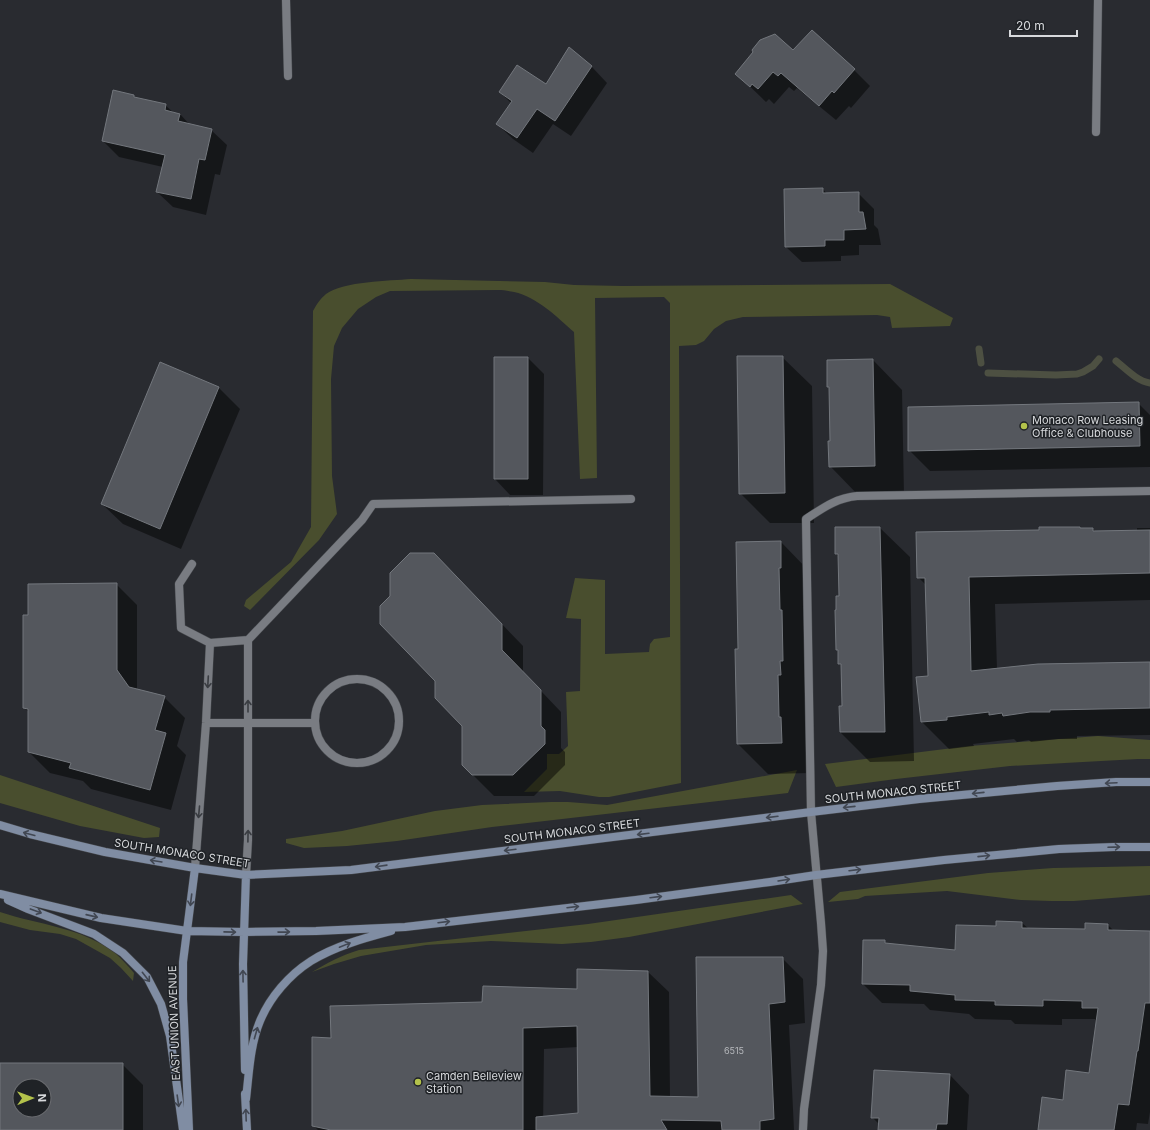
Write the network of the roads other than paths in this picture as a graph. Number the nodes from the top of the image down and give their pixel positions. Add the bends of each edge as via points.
1 (286, 0) edge
2 (1098, 0) edge
3 (288, 76) dead end
4 (1096, 132) dead end
5 (1150, 491) edge
6 (631, 499) dead end
7 (192, 564) dead end
8 (248, 640) junction
9 (210, 643) junction
10 (206, 723) junction
11 (315, 723) junction
12 (248, 724) junction
13 (1150, 782) edge
14 (811, 812) junction
15 (0, 825) edge
16 (1150, 847) edge
17 (195, 868) junction
18 (816, 874) junction
19 (246, 875) junction
20 (0, 895) edge
21 (406, 927) junction
22 (187, 931) junction
23 (245, 932) junction
24 (246, 1099) junction
25 (183, 1130) edge
26 (189, 1130) edge
27 (247, 1130) edge
28 (803, 1130) edge

1 - 3 street
2 - 4 street
5 - 14 street via 857,496 835,501 806,519
6 - 8 street via 373,504 362,520
7 - 9 street via 179,584 181,628
8 - 9 street
12 -> 8 street
9 -> 10 street
10 - 12 street
10 -> 17 street
11 - 11 street via 321,743 331,754 349,763 360,763 382,755 394,743 400,720 396,703 388,691 376,682 363,678 338,683 329,690 316,710
11 - 12 street
19 -> 12 street
13 -> 14 main road, SOUTH MONACO STREET via 1017,789
14 - 18 street
14 -> 19 main road, SOUTH MONACO STREET via 351,870
17 -> 15 main road, SOUTH MONACO STREET via 104,852
18 -> 16 main road via 1026,852
17 - 19 main road, SOUTH MONACO STREET
17 -> 22 main road, EAST UNION AVENUE
21 -> 18 main road via 636,900
18 - 28 street via 823,951
19 - 23 main road
20 -> 22 main road via 101,918
20 -> 25 main road via 28,909 94,934 123,953 147,977 168,1024
23 -> 21 main road
24 -> 21 main road via 249,1068 260,1021 279,989 296,972 323,954
22 -> 23 main road
22 - 26 main road, EAST UNION AVENUE via 183,962 183,999
24 -> 23 main road via 243,964
27 -> 24 main road

